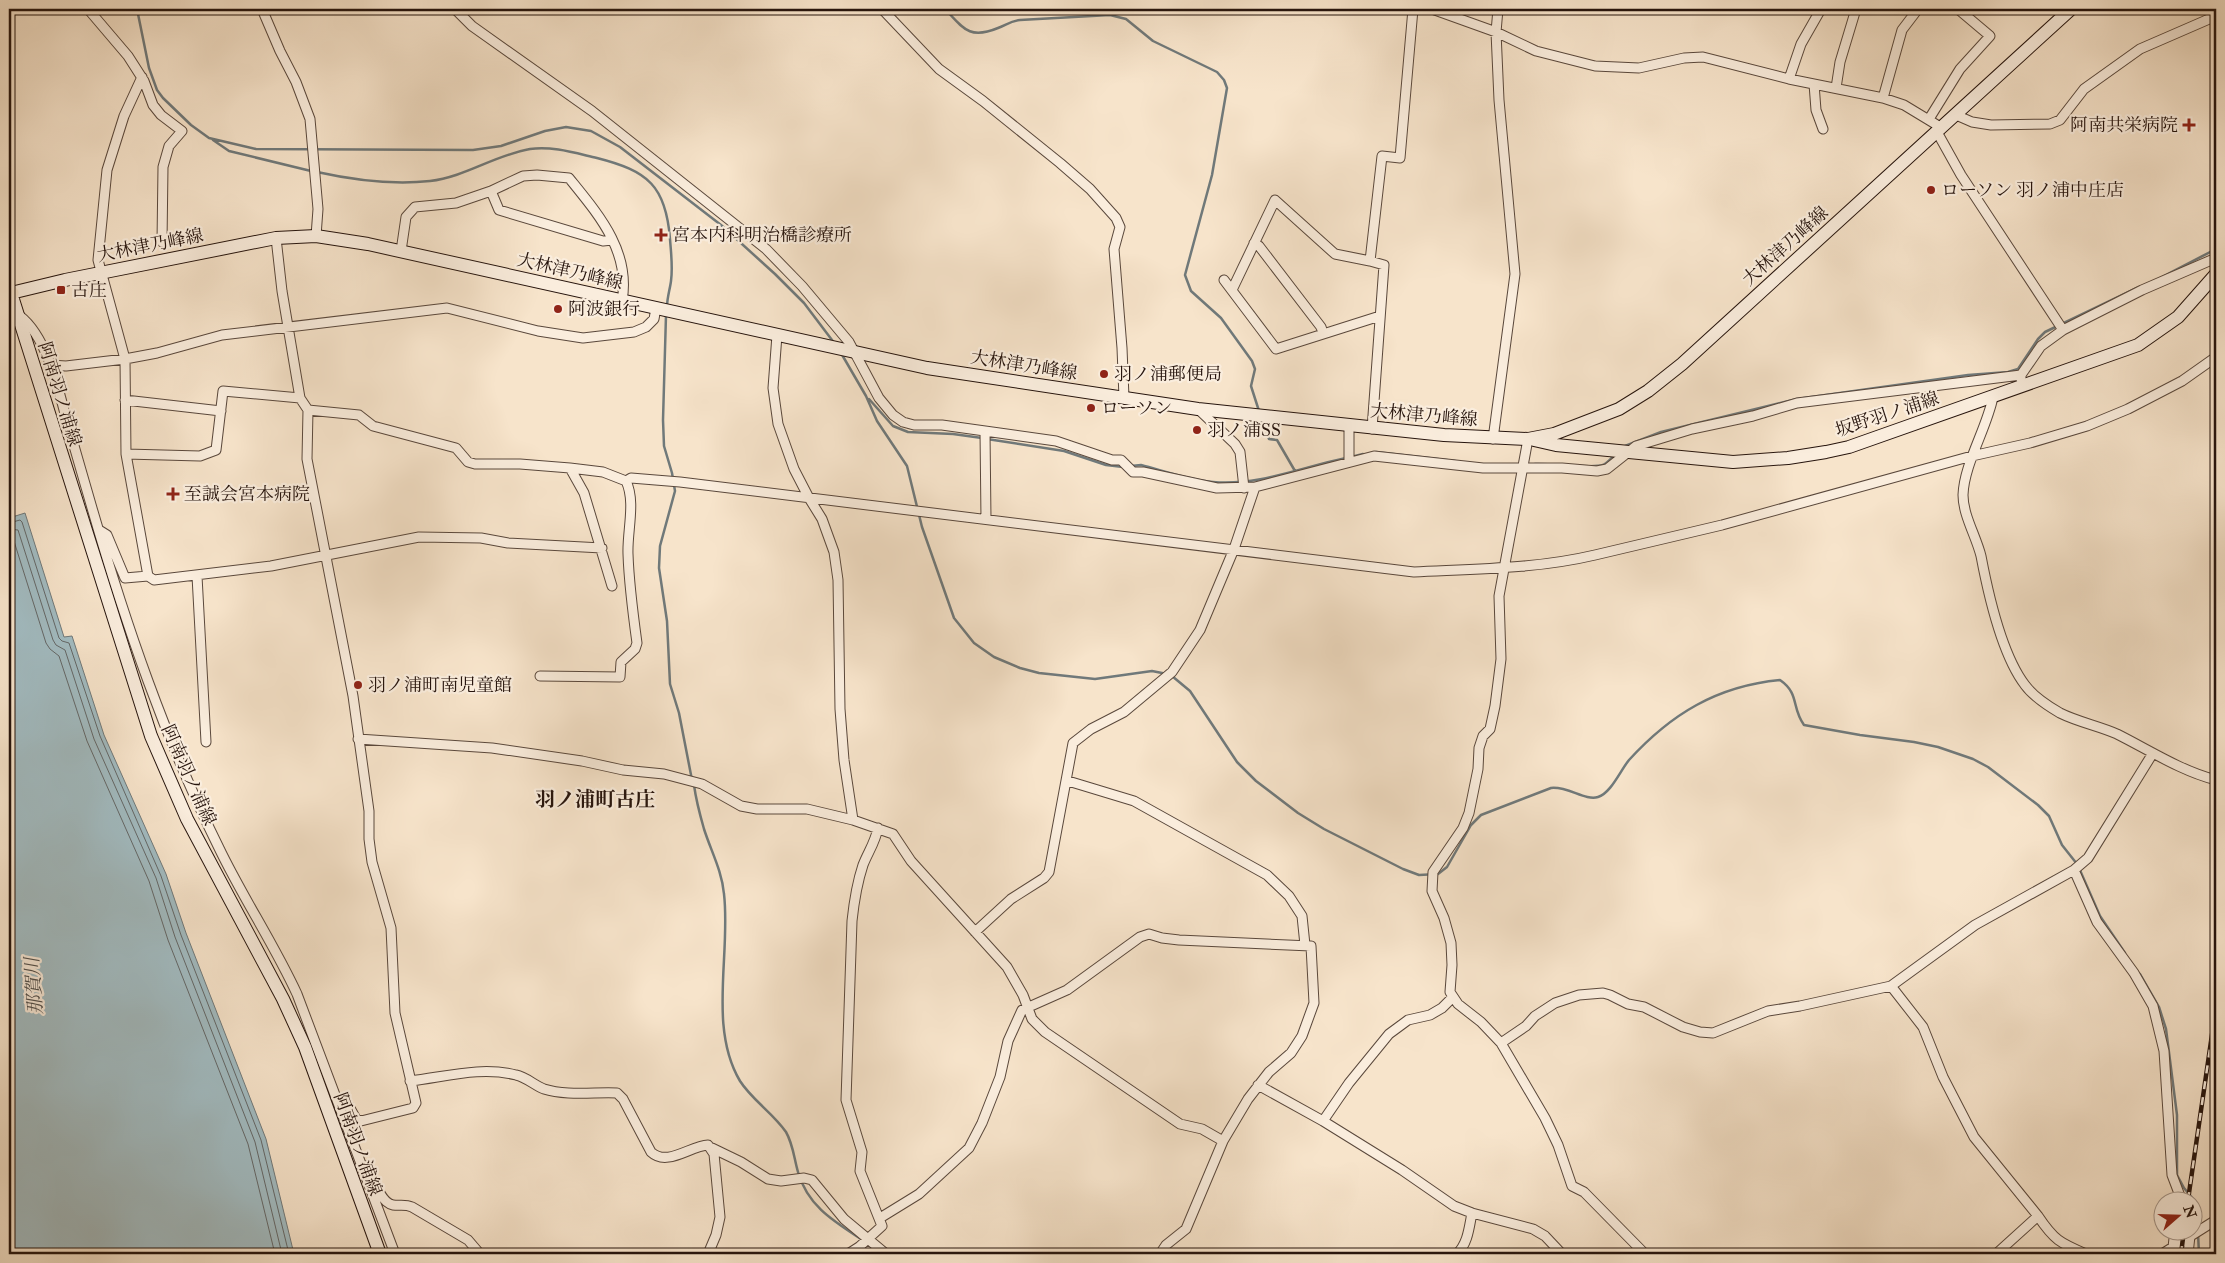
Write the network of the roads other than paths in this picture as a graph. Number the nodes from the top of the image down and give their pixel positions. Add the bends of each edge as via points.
1 (88, 9) edge
2 (262, 9) edge
3 (454, 9) edge
4 (882, 9) edge
5 (1413, 9) edge
6 (1432, 9) edge
7 (1498, 9) edge
8 (1821, 9) edge
9 (1856, 9) edge
10 (1918, 9) edge
11 (1958, 9) edge
12 (2072, 9) edge
13 (2216, 16) edge
14 (1496, 32) junction
15 (142, 77) junction
16 (1789, 79) junction
17 (1814, 84) junction
18 (1836, 88) junction
19 (1883, 98) junction
20 (1956, 114) junction
21 (1929, 119) junction
22 (1824, 129) dead end
23 (1939, 130) junction
24 (491, 191) junction
25 (316, 236) junction
26 (276, 238) junction
27 (612, 240) junction
28 (162, 242) dead end
29 (1254, 244) junction
30 (401, 251) junction
31 (2216, 258) edge
32 (1370, 261) junction
33 (101, 273) junction
34 (2216, 274) edge
35 (1224, 280) dead end
36 (9, 290) edge
37 (1232, 290) junction
38 (622, 301) junction
39 (663, 310) junction
40 (17, 314) junction
41 (1380, 316) junction
42 (289, 326) junction
43 (2063, 330) junction
44 (1323, 333) junction
45 (777, 336) junction
46 (848, 351) junction
47 (2216, 357) edge
48 (125, 359) junction
49 (51, 365) junction
50 (2021, 381) junction
51 (1993, 397) junction
52 (300, 398) junction
53 (1124, 398) junction
54 (125, 400) junction
55 (1198, 409) junction
56 (308, 410) junction
57 (221, 411) junction
58 (1349, 426) junction
59 (1372, 428) junction
60 (985, 437) junction
61 (1493, 439) junction
62 (1530, 439) junction
63 (1626, 452) junction
64 (126, 454) junction
65 (1972, 456) junction
66 (1349, 462) junction
67 (1524, 464) junction
68 (570, 468) junction
69 (626, 480) junction
70 (1255, 487) junction
71 (1244, 488) junction
72 (808, 498) junction
73 (986, 519) junction
74 (99, 530) junction
75 (602, 548) junction
76 (1234, 550) junction
77 (327, 555) junction
78 (1503, 568) junction
79 (148, 576) junction
80 (197, 576) junction
81 (612, 586) dead end
82 (540, 676) dead end
83 (358, 739) junction
84 (206, 742) dead end
85 (2153, 753) junction
86 (2216, 780) edge
87 (1068, 781) junction
88 (853, 820) junction
89 (878, 828) junction
90 (2077, 868) junction
91 (975, 932) junction
92 (1305, 945) junction
93 (1891, 986) junction
94 (1452, 998) junction
95 (1028, 1008) junction
96 (1501, 1043) junction
97 (410, 1081) junction
98 (1258, 1085) junction
99 (338, 1102) junction
100 (1323, 1121) junction
101 (1223, 1141) junction
102 (712, 1148) junction
103 (360, 1166) junction
104 (2178, 1190) edge
105 (1472, 1213) junction
106 (2038, 1216) junction
107 (880, 1218) junction
108 (2216, 1220) edge
109 (2202, 1229) edge
110 (869, 1238) junction
111 (2173, 1240) edge
112 (2183, 1240) edge
113 (2190, 1240) edge
114 (2172, 1247) junction
115 (380, 1254) edge
116 (395, 1254) edge
117 (480, 1254) edge
118 (684, 1254) edge
119 (698, 1254) edge
120 (708, 1254) edge
121 (851, 1254) edge
122 (886, 1254) edge
123 (1160, 1254) edge
124 (1457, 1254) edge
125 (1562, 1254) edge
126 (1645, 1254) edge
127 (1996, 1254) edge
128 (2086, 1254) edge
129 (2162, 1254) edge
130 (2188, 1254) edge

1 - 15 street
2 - 25 street via 310,119 318,209
3 - 46 street via 472,26 592,111 766,250 802,286 848,342
4 - 53 street via 939,69 1060,163 1116,218 1120,227 1114,264
5 - 32 street via 1400,158 1382,156
6 - 14 street
7 - 14 street
8 - 16 street via 1801,44
9 - 18 street via 1840,62
10 - 19 street via 1902,30
11 - 21 street via 1990,36 1960,69
12 - 20 main road, 大林津乃峰線
13 - 20 street via 2140,49 2084,89 2060,120 2050,124 1972,122
14 - 16 street via 1536,51 1595,66 1639,68 1703,56
14 - 61 street via 1515,274
15 - 28 street via 153,105 182,131 169,146 164,167
15 - 33 street via 124,116 106,170 98,245
16 - 17 street
17 - 18 street
17 - 22 street via 1816,110
18 - 19 street
19 - 21 street
20 - 23 main road, 大林津乃峰線
21 - 23 street
23 - 43 street via 1960,175
23 - 62 main road, 大林津乃峰線 via 1682,364 1648,391 1619,409 1588,422
24 - 27 street via 500,210 603,241
24 - 27 street via 523,176 569,178 604,222
24 - 30 street via 456,204 415,207 406,217
25 - 26 main road, 大林津乃峰線
25 - 30 main road, 大林津乃峰線
26 - 33 main road, 大林津乃峰線
26 - 42 street
27 - 38 street via 624,270 626,283
29 - 32 street via 1275,200 1336,254
29 - 37 street
29 - 44 street via 1259,246
30 - 38 main road, 大林津乃峰線
31 - 43 street via 2142,290
32 - 41 street via 1384,264
33 - 36 main road, 大林津乃峰線
33 - 48 street
34 - 50 main road, 坂野羽ノ浦線 via 2178,317 2138,345
35 - 37 street
36 - 40 main road, 阿南羽ノ浦線
37 - 44 street via 1276,349
38 - 39 main road, 大林津乃峰線
39 - 42 street via 646,327 634,332 584,338 538,331 447,308
39 - 45 main road, 大林津乃峰線
40 - 49 street via 38,339
40 - 115 main road, 阿南羽ノ浦線 via 151,736 188,818 283,998 305,1047
41 - 44 street
41 - 59 street
42 - 48 street via 222,335
42 - 52 street
43 - 50 street via 2041,346
45 - 46 main road, 大林津乃峰線
45 - 72 street via 773,388 775,412 781,436
46 - 53 main road, 大林津乃峰線 via 927,368
46 - 60 street via 879,398 903,422 942,425
47 - 65 street via 2182,381 2096,423 2030,444
48 - 49 street
48 - 54 street
49 - 74 street
50 - 51 main road, 坂野羽ノ浦線
50 - 63 street via 1797,403 1692,429
51 - 63 main road, 坂野羽ノ浦線 via 1849,447 1788,458 1733,462
51 - 65 street
52 - 56 street
52 - 57 street via 223,390
53 - 55 main road, 大林津乃峰線
54 - 57 street
54 - 64 street
55 - 58 main road, 大林津乃峰線
55 - 71 street via 1240,452
56 - 68 street via 359,415 373,426 456,448 468,462 475,464
56 - 77 street via 307,459
57 - 64 street via 216,450 212,453 200,456
58 - 59 main road, 大林津乃峰線
58 - 66 street
59 - 61 main road, 大林津乃峰線
60 - 71 street via 1056,441 1112,460 1121,460 1133,472 1205,487
60 - 73 street
61 - 62 main road, 大林津乃峰線
62 - 63 main road, 坂野羽ノ浦線
62 - 67 street
63 - 67 street via 1607,469 1597,471
64 - 79 street
65 - 78 street via 1722,525 1576,560
65 - 85 street via 1963,494 1964,506 1978,545 1989,597 2014,667 2038,698 2060,713
66 - 67 street via 1382,456 1483,468
66 - 70 street
67 - 78 street
68 - 69 street via 603,472
68 - 75 street via 584,493
69 - 72 street via 680,482
69 - 82 street via 630,499 628,552 636,649 622,662 620,677
70 - 71 street
70 - 76 street
72 - 73 street
72 - 88 street via 830,537 836,561 840,709
73 - 76 street
74 - 79 street via 107,535 125,578
74 - 99 street via 146,680 186,778 220,850 284,966 317,1042
75 - 77 street via 508,543 481,538 419,537
75 - 81 street
76 - 78 street via 1414,572
76 - 87 street via 1200,630 1168,675 1124,712 1091,729 1073,743
77 - 80 street
77 - 83 street
78 - 94 street via 1499,596 1501,659 1490,730 1483,736 1479,748 1469,813 1433,876 1432,891 1451,943
79 - 80 street via 154,580
80 - 84 street
83 - 88 street via 492,748 664,774 696,782 741,806 807,809
83 - 97 street via 369,811 372,862 391,928 395,1013
85 - 86 street
85 - 90 street via 2111,823
87 - 91 street via 1049,872 1011,899
87 - 92 street via 1134,801 1267,875 1289,896 1302,916
88 - 89 street
89 - 91 street via 892,834 911,861
89 - 107 street via 856,892 852,921 846,1100 862,1152 860,1171
90 - 93 street via 1975,925
90 - 104 street via 2097,922 2134,972 2153,1006 2165,1059 2172,1175
91 - 95 street via 1007,967
92 - 95 street via 1179,940 1149,934 1140,937 1067,990
92 - 98 street via 1311,946 1314,1003 1308,1024 1291,1053
93 - 96 street via 1768,1011 1713,1033 1683,1027 1644,1007 1603,993 1578,995 1535,1016
93 - 106 street via 1923,1027 1943,1077 1974,1138
94 - 96 street
94 - 100 street via 1430,1015 1408,1020 1389,1034
95 - 101 street via 1032,1019 1045,1032 1152,1106 1180,1124 1202,1129
95 - 107 street via 1018,1016 1008,1041 1000,1077 969,1148 919,1194
96 - 126 street via 1545,1118 1572,1186 1584,1192
97 - 99 street via 416,1103 413,1108 361,1121 356,1119 346,1101
97 - 102 street via 467,1071 488,1072 517,1075 544,1089 559,1092 617,1093 656,1157 665,1159 700,1146
98 - 100 street
98 - 101 street
99 - 103 street
100 - 105 street via 1454,1206
101 - 123 street via 1186,1229
102 - 110 street via 768,1178 781,1182 812,1180 844,1219
102 - 120 street via 720,1217
103 - 116 street
103 - 117 street via 368,1166 384,1200 392,1205 412,1207 468,1240
105 - 124 street via 1468,1236 1463,1249
105 - 125 street via 1533,1229 1545,1236
106 - 127 street
106 - 128 street via 2060,1242
107 - 110 street via 882,1226
108 - 109 street
110 - 121 street
110 - 122 street
111 - 114 street
112 - 114 street
113 - 130 street
114 - 129 street
118 - 119 street

